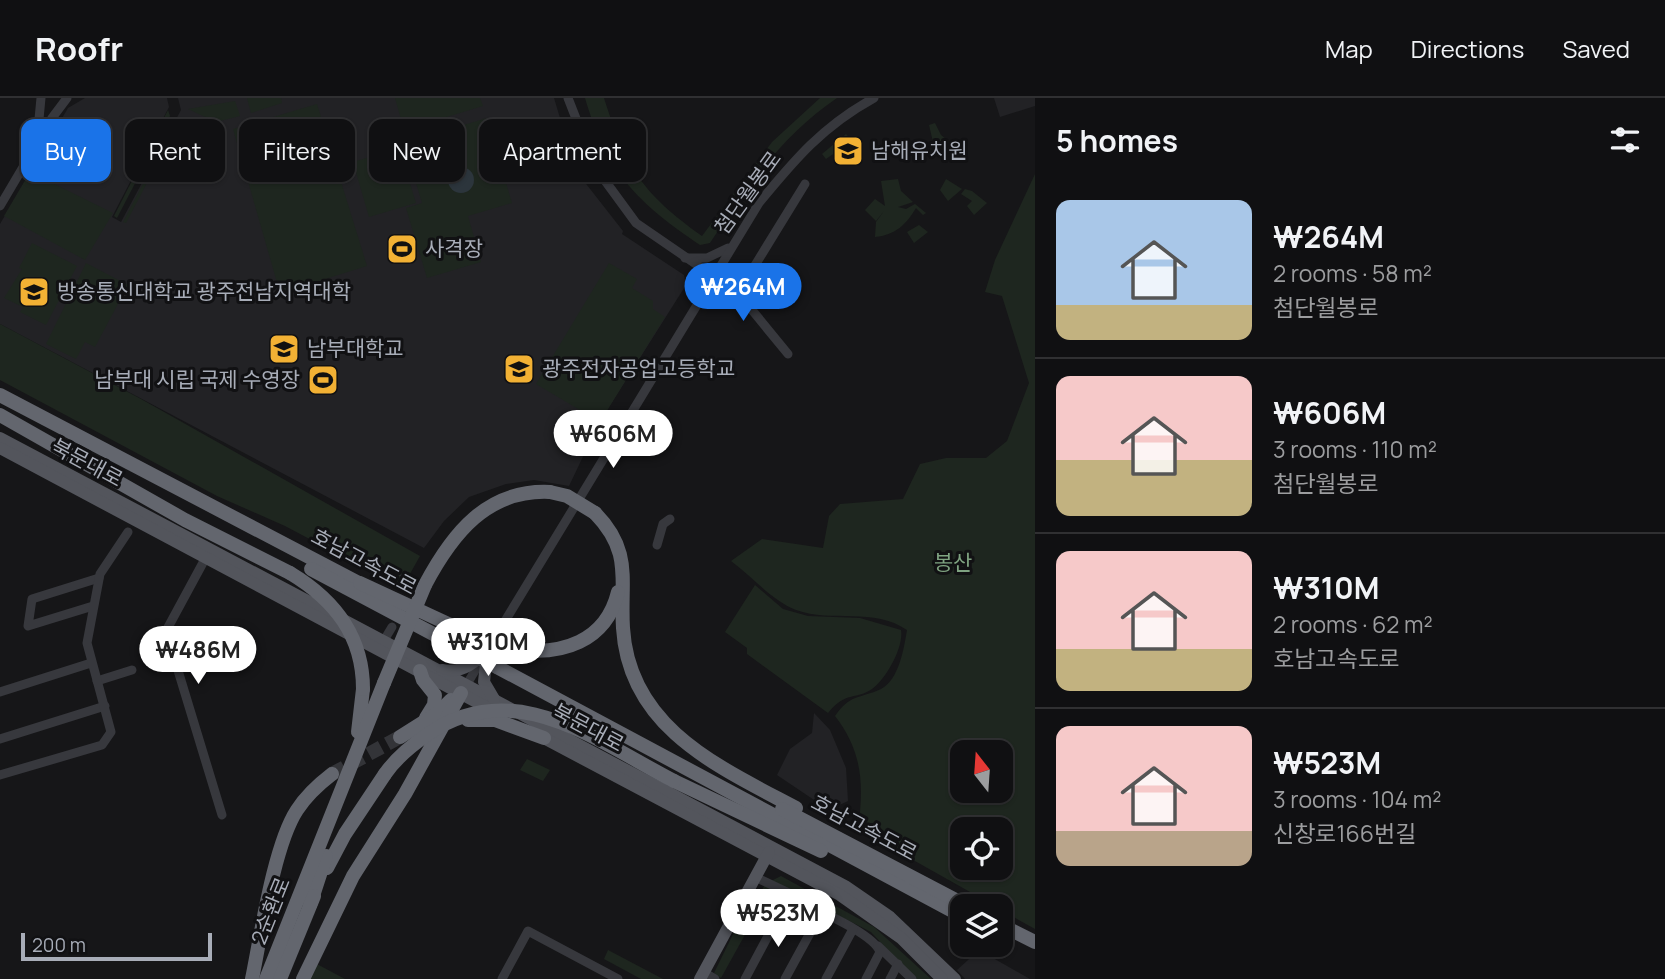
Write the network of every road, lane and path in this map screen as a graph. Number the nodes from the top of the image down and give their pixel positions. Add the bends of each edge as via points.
1 (568, 98) edge
2 (874, 98) edge
3 (41, 99) edge
4 (64, 100) edge
5 (14, 182) junction
6 (805, 184) dead end
7 (4, 192) edge
8 (0, 206) edge
9 (732, 245) junction
10 (683, 258) junction
11 (712, 277) junction
12 (738, 293) junction
13 (788, 354) dead end
14 (0, 395) edge
15 (0, 406) edge
16 (0, 415) edge
17 (0, 438) edge
18 (0, 449) edge
19 (593, 516) junction
20 (670, 519) dead end
21 (128, 532) dead end
22 (657, 545) dead end
23 (205, 559) junction
24 (99, 578) junction
25 (360, 583) junction
26 (93, 606) junction
27 (392, 627) dead end
28 (383, 642) junction
29 (464, 645) junction
30 (490, 647) junction
31 (499, 662) junction
32 (91, 663) junction
33 (425, 669) junction
34 (132, 670) dead end
35 (97, 681) junction
36 (387, 684) junction
37 (464, 690) junction
38 (0, 692) edge
39 (503, 705) junction
40 (105, 706) junction
41 (423, 723) junction
42 (400, 737) tunnel mouth
43 (544, 738) junction
44 (0, 739) edge
45 (430, 751) junction
46 (332, 774) tunnel mouth
47 (0, 775) edge
48 (222, 816) dead end
49 (840, 839) junction
50 (768, 853) junction
51 (314, 859) junction
52 (755, 877) junction
53 (901, 883) junction
54 (950, 897) edge
55 (793, 898) junction
56 (310, 905) junction
57 (950, 910) edge
58 (821, 913) junction
59 (853, 929) junction
60 (1013, 931) edge
61 (1013, 942) edge
62 (1035, 942) edge
63 (882, 950) junction
64 (1035, 953) edge
65 (898, 964) junction
66 (701, 976) edge
67 (252, 979) edge
68 (266, 979) edge
69 (280, 979) edge
70 (303, 979) edge
71 (502, 979) edge
72 (618, 979) edge
73 (716, 979) edge
74 (746, 979) edge
75 (785, 979) edge
76 (826, 979) edge
77 (866, 979) edge
78 (890, 979) edge
79 (912, 979) edge
80 (942, 979) edge
81 (955, 979) edge

1 - 10 street via 584,145 610,191 636,223
2 - 9 street, 첨단월봉로 via 802,149 759,202
3 - 4 street via 50,107
3 - 5 street via 39,118
4 - 5 street
5 - 7 street
6 - 12 street
7 - 8 street
9 - 10 street via 707,258
9 - 11 street, 첨단월봉로
10 - 11 street
11 - 12 street
11 - 30 street, 첨단월봉로
12 - 13 street
14 - 25 highway, 호남고속도로
15 - 29 highway, 호남고속도로
16 - 51 highway, bridge via 162,508 290,573 330,602 348,627 361,664 358,732
17 - 28 main road, 북문대로
18 - 23 main road, 북문대로
19 - 25 highway, bridge via 618,560 619,590 610,614 592,635 569,648 515,649 470,634
19 - 36 highway via 540,499 506,506 481,521 444,566
19 - 49 highway via 608,526 620,549 625,646 635,680 656,716 695,752 807,813
20 - 22 street via 663,524
21 - 24 street
23 - 33 main road, 북문대로
23 - 48 street via 166,631
24 - 26 street
24 - 26 street via 32,599 28,626
25 - 29 highway, 호남고속도로
26 - 32 street via 86,643
27 - 28 street
28 - 33 main road, 북문대로
29 - 31 highway, 호남고속도로
30 - 33 main road via 462,669
30 - 37 street, 첨단월봉로
30 - 39 main road via 484,682
31 - 49 highway, 호남고속도로
31 - 53 highway, 호남고속도로
32 - 35 street
32 - 38 street
33 - 37 main road, 북문대로
33 - 41 highway via 423,680 435,695 432,711
34 - 35 street
35 - 40 street
36 - 51 highway
36 - 56 highway
37 - 39 main road, 북문대로
37 - 41 highway
37 - 43 main road, 북문대로
37 - 45 highway
39 - 50 main road, 북문대로
40 - 44 street
40 - 47 street via 111,732 102,745
41 - 42 highway
43 - 45 highway via 495,720 473,718 447,731
43 - 50 main road, 북문대로
45 - 70 highway via 353,876
46 - 67 highway via 304,801 290,823
49 - 54 highway, 호남고속도로
50 - 52 main road
50 - 80 main road, 북문대로 via 879,921
50 - 81 main road, 북문대로 via 845,886 890,917
51 - 68 highway, 2순환로
52 - 55 street
52 - 66 main road
53 - 56 highway, bridge via 861,869 674,781 567,725 519,709 475,711 450,719 412,747 385,774 345,834
53 - 57 highway, 호남고속도로
55 - 58 street
55 - 74 street via 783,908
56 - 69 highway, 2순환로
58 - 59 street
58 - 75 street
59 - 63 street
59 - 76 street
60 - 62 highway
61 - 64 highway
63 - 65 street
63 - 77 street
65 - 78 street
65 - 79 street
66 - 73 street
71 - 72 street via 528,931

